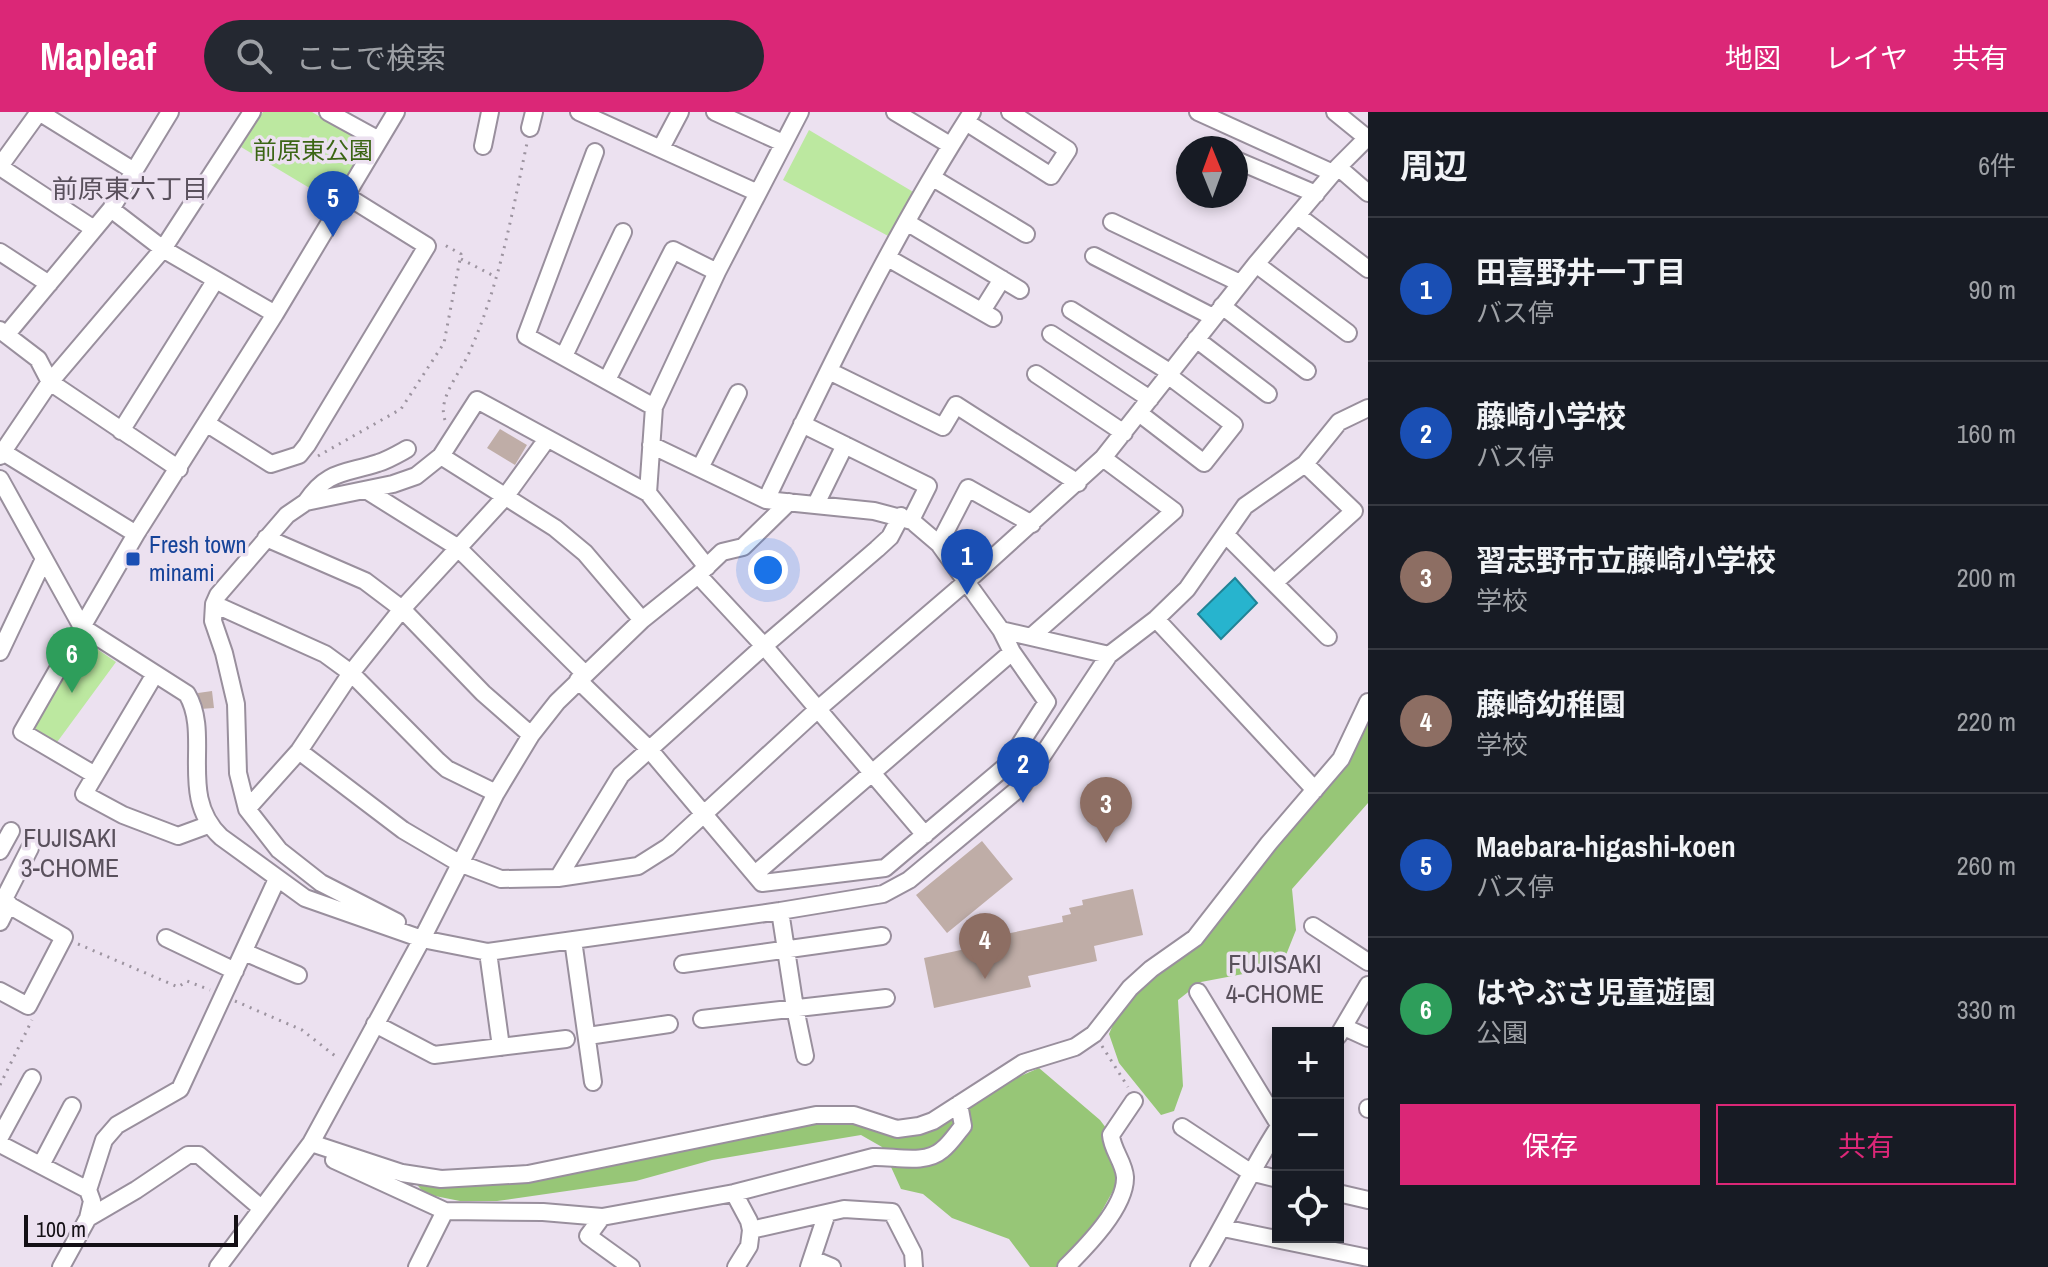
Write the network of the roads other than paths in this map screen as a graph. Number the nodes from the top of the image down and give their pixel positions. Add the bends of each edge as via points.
1 (39, 112) edge
2 (252, 112) edge
3 (328, 112) edge
4 (396, 112) edge
5 (490, 112) edge
6 (579, 112) edge
7 (680, 112) edge
8 (715, 112) edge
9 (800, 112) edge
10 (895, 112) edge
11 (1010, 112) edge
12 (1198, 112) edge
13 (1335, 112) edge
14 (167, 113) edge
15 (969, 117) edge
16 (1368, 137) edge
17 (379, 140) junction
18 (783, 143) junction
19 (950, 145) junction
20 (483, 146) dead end
21 (661, 148) junction
22 (595, 152) dead end
23 (1248, 165) edge
24 (0, 167) edge
25 (1336, 170) junction
26 (134, 171) junction
27 (933, 178) junction
28 (758, 193) junction
29 (1368, 193) edge
30 (1316, 194) junction
31 (345, 195) junction
32 (111, 209) junction
33 (1298, 216) junction
34 (1112, 222) dead end
35 (908, 223) junction
36 (94, 229) junction
37 (623, 232) dead end
38 (1026, 234) dead end
39 (163, 249) junction
40 (0, 252) edge
41 (1094, 256) dead end
42 (888, 258) junction
43 (1256, 264) junction
44 (1368, 269) edge
45 (717, 272) junction
46 (1002, 279) junction
47 (215, 281) junction
48 (1240, 283) junction
49 (49, 284) junction
50 (1020, 290) dead end
51 (1071, 310) dead end
52 (1218, 311) junction
53 (275, 314) junction
54 (3, 332) edge
55 (1348, 333) dead end
56 (1051, 334) dead end
57 (1196, 339) junction
58 (564, 356) junction
59 (829, 371) junction
60 (1307, 371) dead end
61 (1036, 374) dead end
62 (1170, 374) junction
63 (607, 380) junction
64 (50, 382) junction
65 (738, 393) dead end
66 (1268, 394) dead end
67 (1150, 399) junction
68 (654, 407) junction
69 (1368, 408) edge
70 (1139, 413) junction
71 (206, 423) junction
72 (802, 424) junction
73 (121, 431) junction
74 (1124, 433) junction
75 (547, 439) junction
76 (651, 445) junction
77 (845, 445) junction
78 (407, 449) dead end
79 (2, 454) edge
80 (441, 456) junction
81 (1103, 458) junction
82 (1305, 464) junction
83 (700, 468) junction
84 (179, 469) junction
85 (0, 479) edge
86 (1078, 483) junction
87 (366, 490) junction
88 (648, 493) junction
89 (505, 497) junction
90 (766, 500) junction
91 (306, 502) junction
92 (789, 502) junction
93 (816, 504) junction
94 (906, 518) junction
95 (1032, 524) junction
96 (136, 534) junction
97 (1226, 535) junction
98 (266, 538) junction
99 (939, 544) junction
100 (457, 547) junction
101 (44, 559) junction
102 (702, 571) junction
103 (966, 582) junction
104 (1274, 583) junction
105 (214, 604) junction
106 (402, 609) junction
107 (1156, 619) junction
108 (642, 620) junction
109 (82, 627) junction
110 (1001, 630) junction
111 (1032, 636) junction
112 (1328, 637) dead end
113 (764, 646) junction
114 (0, 652) edge
115 (1012, 652) junction
116 (1109, 655) junction
117 (351, 673) junction
118 (155, 674) junction
119 (582, 677) junction
120 (1368, 702) edge
121 (818, 709) junction
122 (531, 735) junction
123 (648, 748) junction
124 (299, 751) junction
125 (873, 772) junction
126 (95, 775) junction
127 (1315, 790) junction
128 (496, 793) junction
129 (247, 809) junction
130 (705, 814) junction
131 (208, 825) junction
132 (11, 831) dead end
133 (925, 835) junction
134 (30, 848) dead end
135 (0, 851) edge
136 (459, 863) junction
137 (755, 874) junction
138 (558, 878) junction
139 (277, 879) junction
140 (4, 902) edge
141 (780, 911) junction
142 (0, 922) edge
143 (1313, 926) dead end
144 (882, 936) dead end
145 (166, 938) dead end
146 (422, 939) junction
147 (573, 940) junction
148 (786, 951) junction
149 (244, 952) junction
150 (488, 952) junction
151 (1368, 962) edge
152 (683, 964) dead end
153 (235, 971) junction
154 (298, 975) dead end
155 (1368, 985) edge
156 (0, 991) edge
157 (1198, 992) dead end
158 (886, 998) dead end
159 (795, 1008) junction
160 (702, 1019) dead end
161 (375, 1024) junction
162 (669, 1024) dead end
163 (1343, 1027) edge
164 (1344, 1032) edge
165 (588, 1036) junction
166 (1368, 1038) edge
167 (566, 1039) dead end
168 (501, 1047) junction
169 (805, 1056) dead end
170 (32, 1078) dead end
171 (593, 1082) dead end
172 (1134, 1101) road end
173 (959, 1104) junction
174 (72, 1106) dead end
175 (1272, 1115) edge
176 (1182, 1127) dead end
177 (1272, 1135) edge
178 (0, 1137) edge
179 (0, 1144) edge
180 (316, 1145) junction
181 (41, 1165) junction
182 (1250, 1172) junction
183 (1272, 1178) edge
184 (88, 1190) junction
185 (734, 1193) junction
186 (1344, 1194) edge
187 (1368, 1200) edge
188 (261, 1208) junction
189 (445, 1211) junction
190 (827, 1213) junction
191 (602, 1217) junction
192 (88, 1218) junction
193 (1223, 1228) junction
194 (751, 1230) junction
195 (1368, 1258) edge
196 (811, 1263) edge
197 (61, 1267) edge
198 (218, 1267) edge
199 (417, 1267) edge
200 (631, 1267) edge
201 (736, 1267) edge
202 (832, 1267) edge
203 (914, 1267) edge
204 (1066, 1267) edge
205 (1199, 1267) edge

1 - 24 street
1 - 26 street
2 - 39 street
3 - 17 street
4 - 17 street
5 - 20 street
6 - 21 street
7 - 21 street
8 - 18 street
9 - 18 street
10 - 19 street
11 - 15 street via 1068,150 1051,176
12 - 25 street
13 - 16 street
14 - 26 street
15 - 19 street
16 - 25 street
17 - 31 street
18 - 28 street
19 - 27 street
21 - 28 street
22 - 58 street via 526,336
23 - 30 street
24 - 36 street
25 - 29 street
25 - 30 street
26 - 32 street
27 - 35 street
27 - 38 street
28 - 45 street
30 - 33 street
31 - 53 street
31 - 71 street via 427,246 299,455 271,464
32 - 36 street
32 - 39 street
33 - 43 street
33 - 44 street
34 - 48 street
35 - 42 street
35 - 46 street
36 - 49 street
37 - 58 street
39 - 47 street
39 - 64 street
40 - 49 street
41 - 52 street
42 - 46 street via 988,315
42 - 59 street
43 - 48 street
43 - 55 street
45 - 63 street via 673,250
45 - 68 street
46 - 50 street
47 - 53 street
47 - 73 street
48 - 52 street
49 - 54 street
51 - 62 street
52 - 57 street
52 - 60 street
53 - 71 street
54 - 64 street via 38,359
56 - 67 street
57 - 62 street
57 - 66 street
58 - 63 street
59 - 72 street
59 - 86 street via 943,427 956,405
61 - 74 street
62 - 67 street
62 - 70 street via 1234,425 1204,463
63 - 68 street
64 - 73 street
64 - 79 street
65 - 83 street
67 - 70 street
68 - 76 street
69 - 82 street via 1339,422
70 - 74 street
71 - 84 street
72 - 77 street
72 - 90 street
73 - 84 street
74 - 81 street
75 - 80 street via 477,400
75 - 88 street
75 - 89 street
76 - 83 street
76 - 88 street
77 - 93 street
77 - 94 street via 928,486
78 - 91 street via 381,463 330,476
79 - 96 street
80 - 87 street via 416,476
80 - 89 street
81 - 86 street
81 - 111 street via 1174,511
82 - 97 street via 1245,506
82 - 104 street via 1354,511
83 - 90 street
84 - 96 street
85 - 101 street
86 - 95 street
87 - 91 street
87 - 100 street
88 - 102 street
89 - 100 street
89 - 108 street via 585,553
90 - 92 street
91 - 98 street
92 - 93 street
92 - 102 street via 743,547 722,552
93 - 94 street
94 - 99 street
94 - 113 street
95 - 99 street via 968,488
95 - 103 street
96 - 109 street
97 - 104 street
97 - 107 street via 1187,589
98 - 105 street
98 - 106 street via 365,581
99 - 103 street
100 - 106 street
100 - 119 street
101 - 109 street
101 - 114 street
102 - 108 street
102 - 113 street
103 - 110 street
103 - 121 street
104 - 112 street
105 - 117 street via 325,654
105 - 129 street via 213,621 236,704 238,773
106 - 117 street
106 - 122 street
107 - 116 street
107 - 127 street
108 - 119 street
109 - 118 street
109 - 126 street via 22,732
110 - 111 street
110 - 115 street
111 - 116 street
113 - 121 street
113 - 123 street
115 - 125 street
115 - 133 street via 1047,702 1006,766
116 - 141 street via 1023,785 909,880 883,894
117 - 124 street
117 - 128 street via 438,761
118 - 126 street
118 - 131 street via 187,694 195,708 195,766
119 - 122 street
119 - 123 street
120 - 127 street via 1341,759
121 - 125 street
121 - 130 street
122 - 128 street
123 - 130 street
123 - 138 street via 621,775
124 - 129 street
124 - 136 street via 403,830
125 - 133 street
125 - 137 street
126 - 131 street via 84,794 123,815 178,836
127 - 173 street via 1195,938 1130,988 1094,1034 1075,1047 1023,1063
128 - 136 street
129 - 146 street via 279,850 321,883
130 - 137 street
130 - 138 street via 638,866
131 - 139 street
132 - 135 street
133 - 137 street via 885,868 762,883
134 - 140 street
136 - 138 street via 501,879
136 - 146 street
139 - 146 street via 305,898
139 - 149 street
140 - 142 street
140 - 156 street via 64,937 28,1006
141 - 147 street
141 - 148 street
143 - 151 street
144 - 148 street
145 - 153 street
146 - 150 street
146 - 161 street
147 - 150 street
147 - 165 street
148 - 152 street
148 - 159 street
149 - 153 street
149 - 154 street
150 - 168 street
153 - 184 street via 180,1089 117,1125 104,1140
155 - 163 street
157 - 175 street
158 - 159 street
159 - 160 street
159 - 169 street
161 - 168 street via 434,1055
161 - 180 street
162 - 165 street
164 - 166 street
165 - 171 street
167 - 168 street
170 - 178 street
172 - 204 street via 1111,1135 1124,1173 1122,1191 1091,1242
173 - 180 street via 919,1126 897,1129 854,1115 816,1115 528,1174 441,1179 402,1173
173 - 185 street via 963,1126 941,1152 926,1159 873,1157
174 - 181 street
176 - 182 street
177 - 182 street
179 - 181 street
180 - 188 street
180 - 189 street via 337,1162
181 - 184 street
182 - 183 street
182 - 193 street
184 - 192 street
185 - 191 street
185 - 194 street
186 - 187 street
188 - 192 street via 199,1155 188,1155
188 - 198 street
189 - 191 street
189 - 199 street
190 - 194 street
190 - 196 street
190 - 203 street via 892,1212 913,1253
191 - 200 street via 588,1236
192 - 197 street
193 - 195 street
193 - 205 street
194 - 201 street via 749,1246
196 - 202 street

